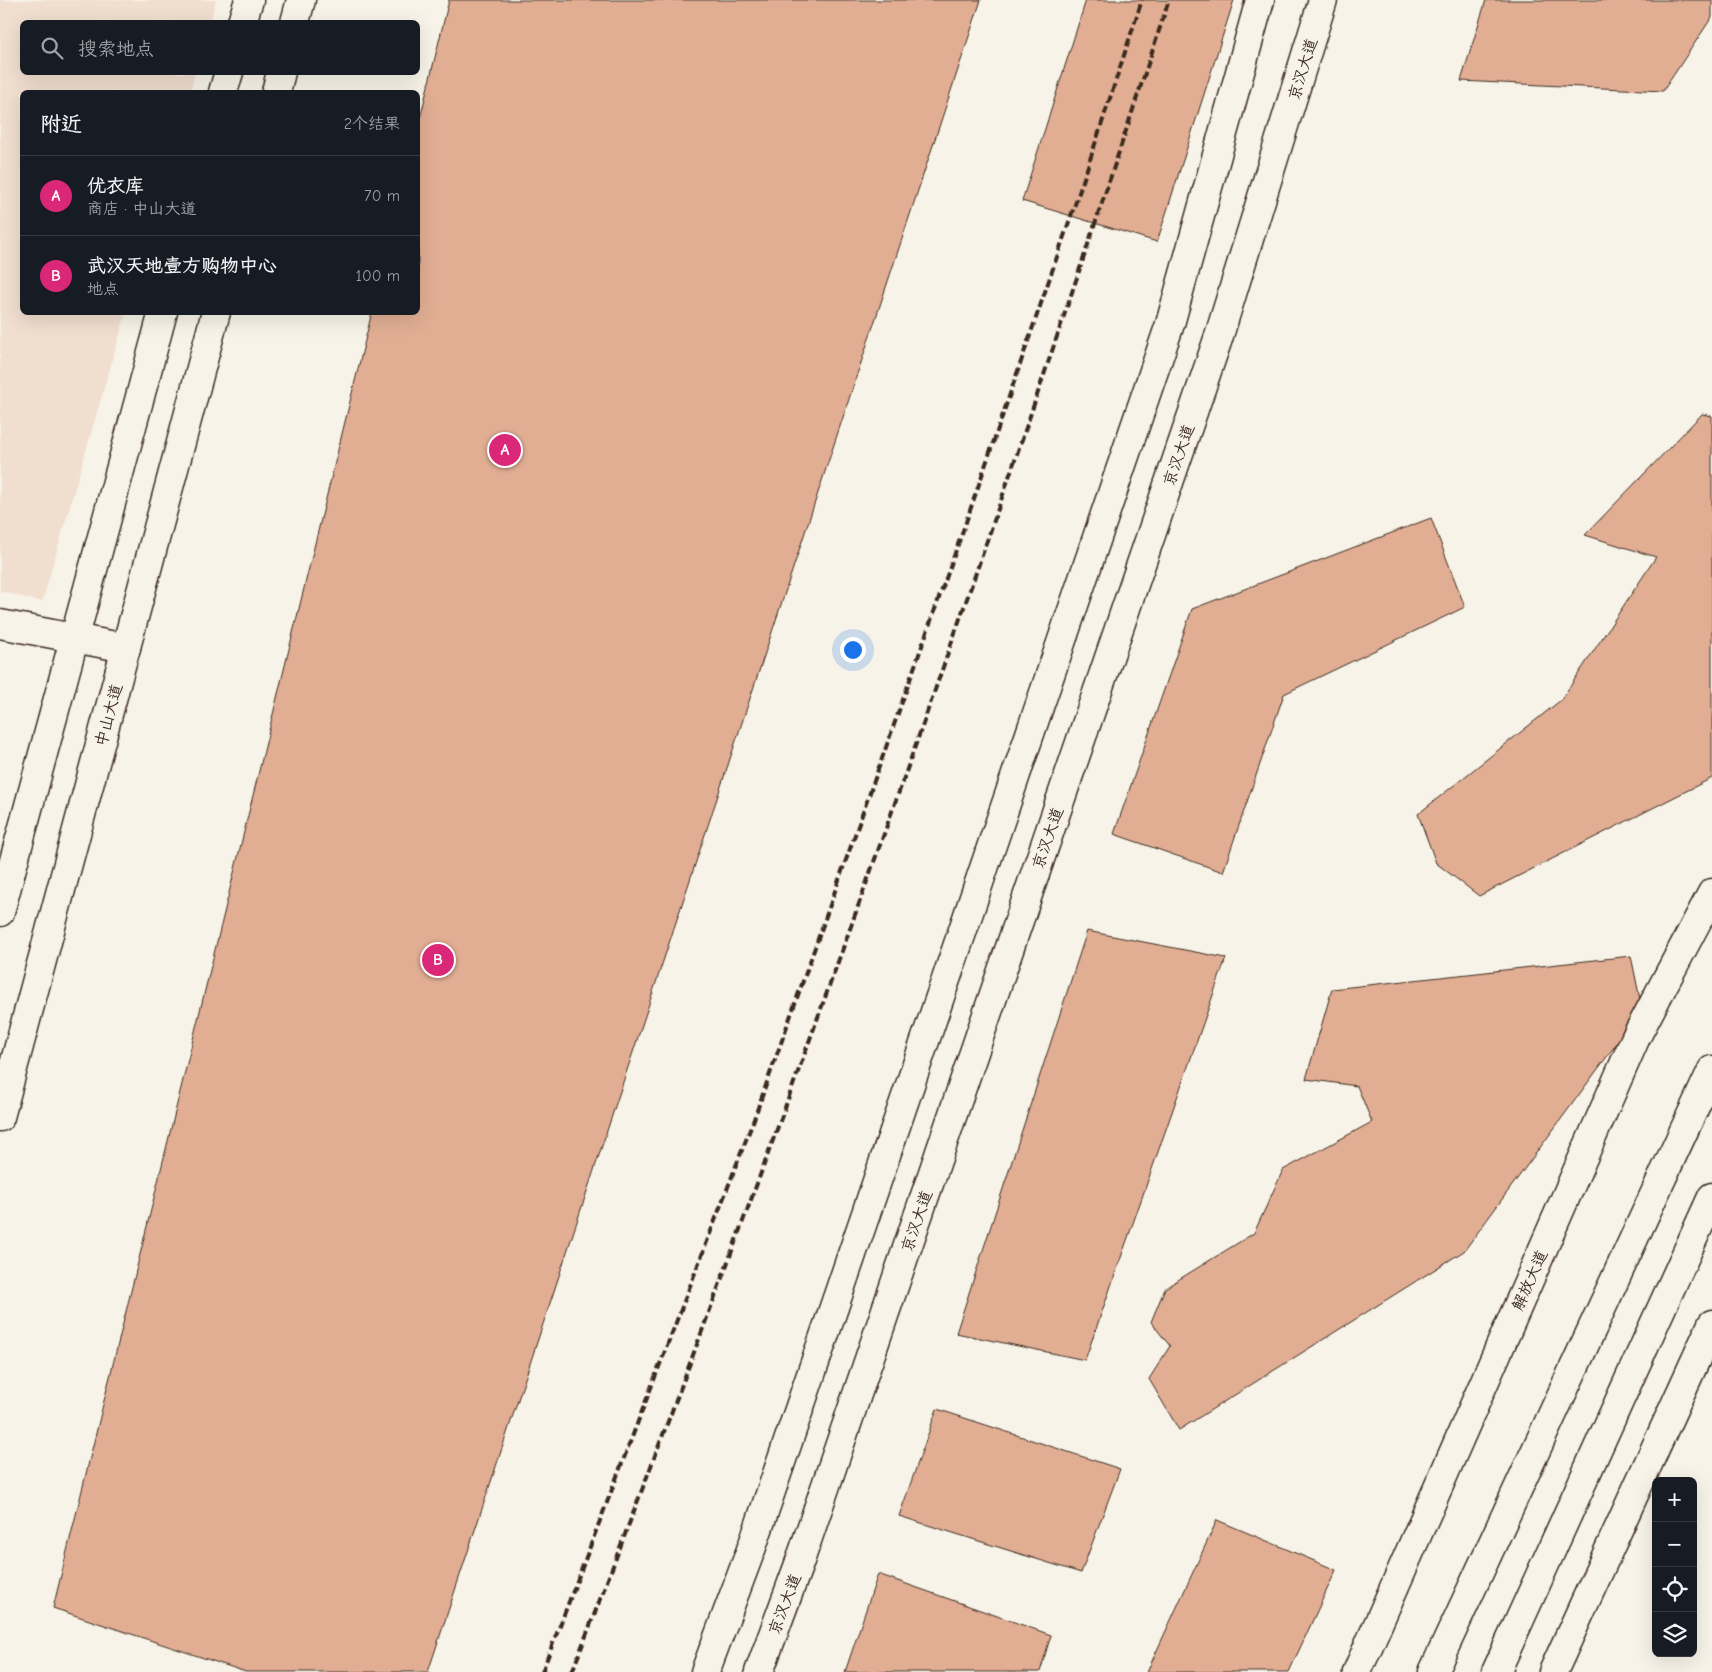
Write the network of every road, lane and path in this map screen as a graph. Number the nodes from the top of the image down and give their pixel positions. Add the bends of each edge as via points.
1 (249, 0) edge
2 (301, 0) edge
3 (1260, 0) edge
4 (1323, 0) edge
5 (243, 20) edge
6 (295, 20) edge
7 (228, 75) edge
8 (280, 75) edge
9 (224, 90) edge
10 (276, 90) edge
11 (162, 315) edge
12 (215, 315) edge
13 (0, 624) edge
14 (74, 638) junction
15 (126, 648) junction
16 (1712, 893) edge
17 (0, 912) edge
18 (1712, 1070) edge
19 (0, 1117) edge
20 (1712, 1197) edge
21 (1712, 1324) edge
22 (705, 1672) edge
23 (759, 1672) edge
24 (1357, 1672) edge
25 (1433, 1672) edge
26 (1496, 1672) edge
27 (1553, 1672) edge

1 - 5 main road
2 - 6 main road
3 - 22 main road via 1170,324 758,1528
4 - 23 main road, 京汉大道 via 1215,348 806,1545
7 - 9 main road
8 - 10 main road
11 - 14 main road
12 - 15 main road, 中山大道
13 - 14 main road
14 - 15 main road
14 - 17 main road
15 - 19 main road, 中山大道
16 - 24 main road, 解放大道 via 1636,1037
18 - 25 main road
20 - 26 main road
21 - 27 main road

